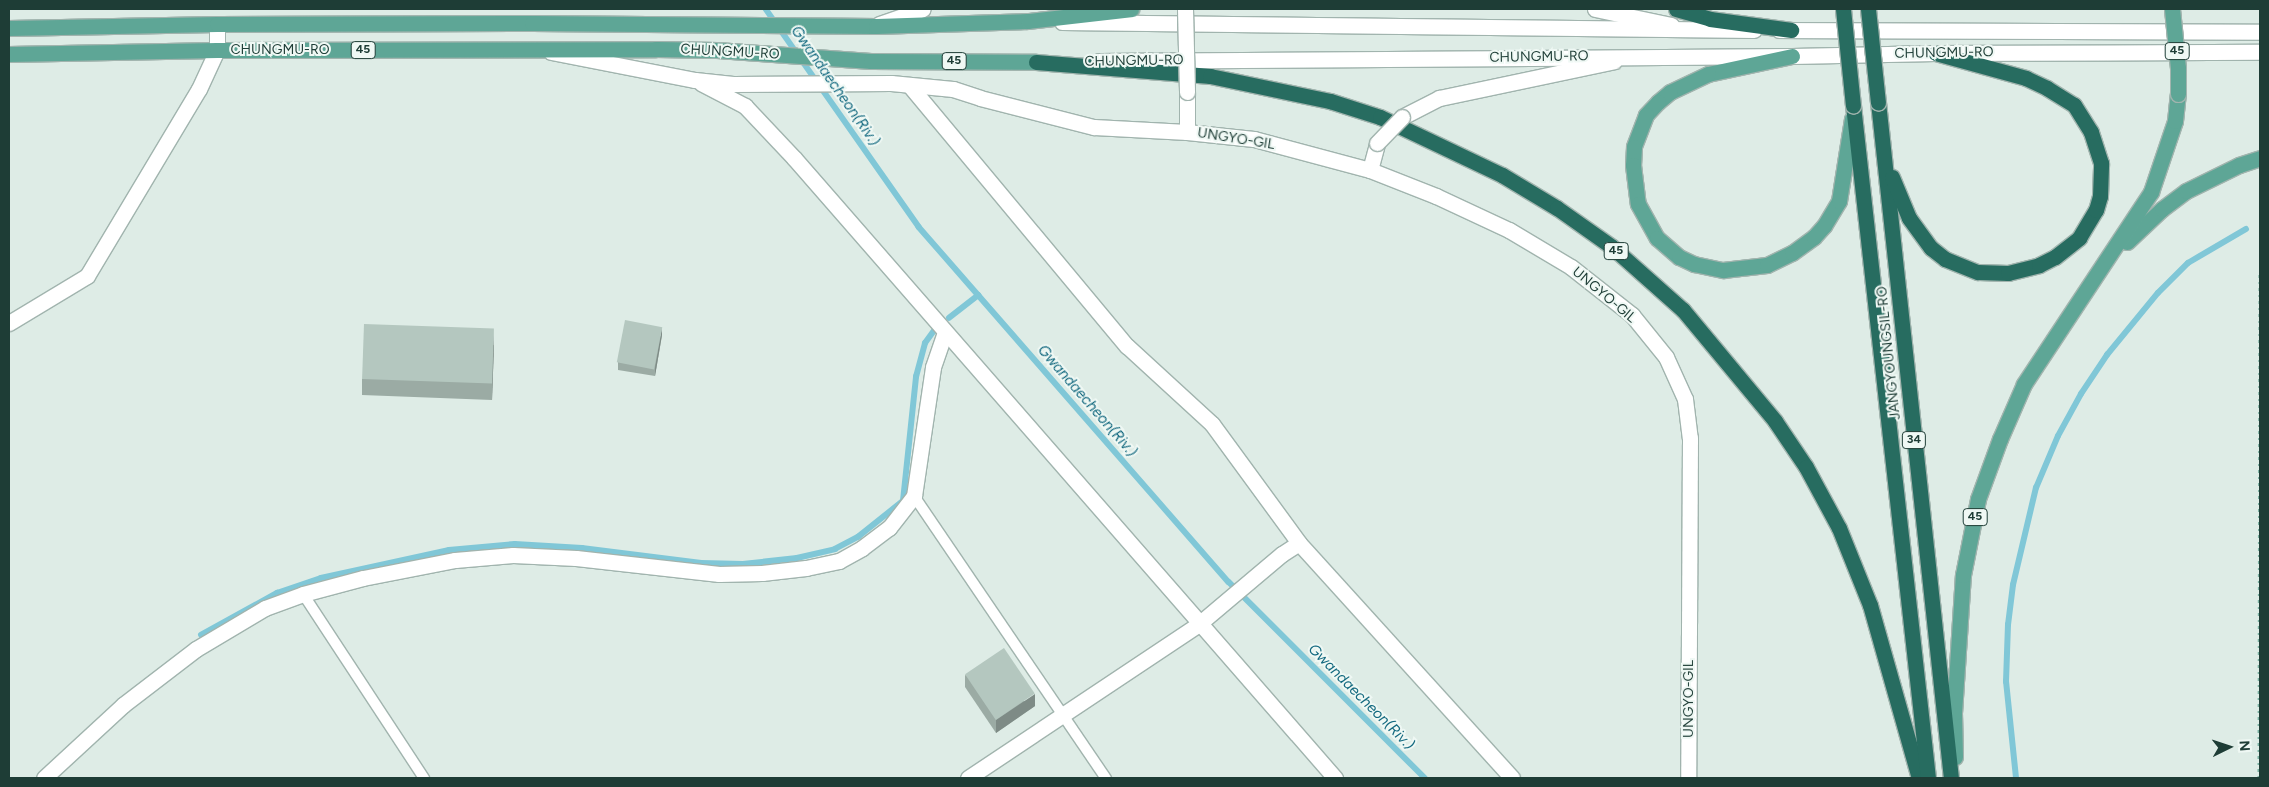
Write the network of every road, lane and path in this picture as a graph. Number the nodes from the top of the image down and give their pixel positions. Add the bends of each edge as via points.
1 (923, 9) edge
2 (1132, 9) edge
3 (1185, 9) edge
4 (1595, 9) edge
5 (1676, 9) edge
6 (1843, 9) edge
7 (1868, 9) edge
8 (2172, 9) edge
9 (1028, 21) junction
10 (217, 24) junction
11 (876, 26) junction
12 (9, 28) edge
13 (1689, 30) junction
14 (1792, 30) junction
15 (2260, 32) edge
16 (535, 49) junction
17 (218, 50) junction
18 (2260, 52) edge
19 (1935, 53) junction
20 (9, 54) edge
21 (1637, 56) junction
22 (1792, 56) junction
23 (1036, 62) junction
24 (695, 80) junction
25 (910, 86) junction
26 (1878, 102) junction
27 (1854, 105) junction
28 (1187, 132) junction
29 (2260, 158) edge
30 (1370, 170) junction
31 (2260, 273) edge
32 (2092, 284) junction
33 (9, 324) edge
34 (945, 333) junction
35 (914, 496) junction
36 (1300, 543) junction
37 (303, 594) junction
38 (1203, 620) junction
39 (1064, 715) junction
40 (44, 778) edge
41 (424, 778) edge
42 (968, 778) edge
43 (1106, 778) edge
44 (1335, 778) edge
45 (1512, 778) edge
46 (1688, 778) edge
47 (1919, 778) edge
48 (1928, 778) edge
49 (1950, 778) edge
50 (1955, 778) edge
51 (2259, 778) edge

1 - 11 street
2 - 9 main road, 45
3 - 28 street, bridge
4 - 13 street
5 - 14 highway via 1710,19
6 - 27 highway, 34, bridge
7 - 26 highway, 34, bridge
8 - 32 main road, 45, bridge via 2178,68 2176,121 2152,192
9 - 11 main road, CHUNGMU-RO / 45
9 - 13 street, CHUNGMU-RO
10 - 11 main road, CHUNGMU-RO / 45
10 - 12 main road, CHUNGMU-RO / 45
10 - 17 street
13 - 14 street, CHUNGMU-RO
14 - 15 street, CHUNGMU-RO
16 - 17 main road, CHUNGMU-RO / 45
16 - 23 main road, CHUNGMU-RO / 45 via 717,50 871,61
16 - 24 street
17 - 20 main road, CHUNGMU-RO / 45
17 - 33 street via 199,89 87,276
18 - 19 street, CHUNGMU-RO
19 - 22 street, CHUNGMU-RO
19 - 26 highway via 2033,82 2060,96 2084,118 2101,163 2100,196 2088,226 2069,248 2038,265 2008,273 1978,272 1945,259 1919,234 1898,194 1891,174
21 - 22 street, CHUNGMU-RO
21 - 23 street, CHUNGMU-RO
21 - 30 street, bridge via 1439,98 1402,117 1377,143
22 - 27 main road via 1708,74 1670,92 1646,115 1634,147 1635,186 1646,222 1668,249 1694,264 1731,270 1767,265 1804,245 1824,226 1839,201
23 - 47 highway, 45 via 1210,76 1330,101 1380,117 1502,175 1557,208 1612,247 1683,310 1775,421 1806,467 1838,528 1870,604
24 - 25 street, UNGYO-GIL via 733,84 890,83
24 - 34 street via 746,106
25 - 28 street, UNGYO-GIL via 953,89 1094,127
25 - 36 street via 1127,346 1212,424
26 - 49 highway, JANGYOUNGSIL-RO / 34
27 - 48 highway, JANGYOUNGSIL-RO / 34
28 - 30 street, UNGYO-GIL via 1254,139
29 - 32 main road via 2212,177 2162,209 2120,249
30 - 46 street, UNGYO-GIL via 1509,230 1571,267 1632,315 1666,357 1685,399 1690,438
31 - 51 path
32 - 50 main road, 45 via 2024,384 1978,499 1963,575 1958,627
34 - 35 street via 933,367
34 - 38 street
35 - 37 street via 889,528 862,548 839,560 806,568 719,574 513,554 454,560
35 - 39 lane
36 - 38 street via 1282,554
36 - 45 street
37 - 40 street via 266,608 196,649 123,705
37 - 41 lane
38 - 39 street
38 - 44 street
39 - 42 street
39 - 43 lane

